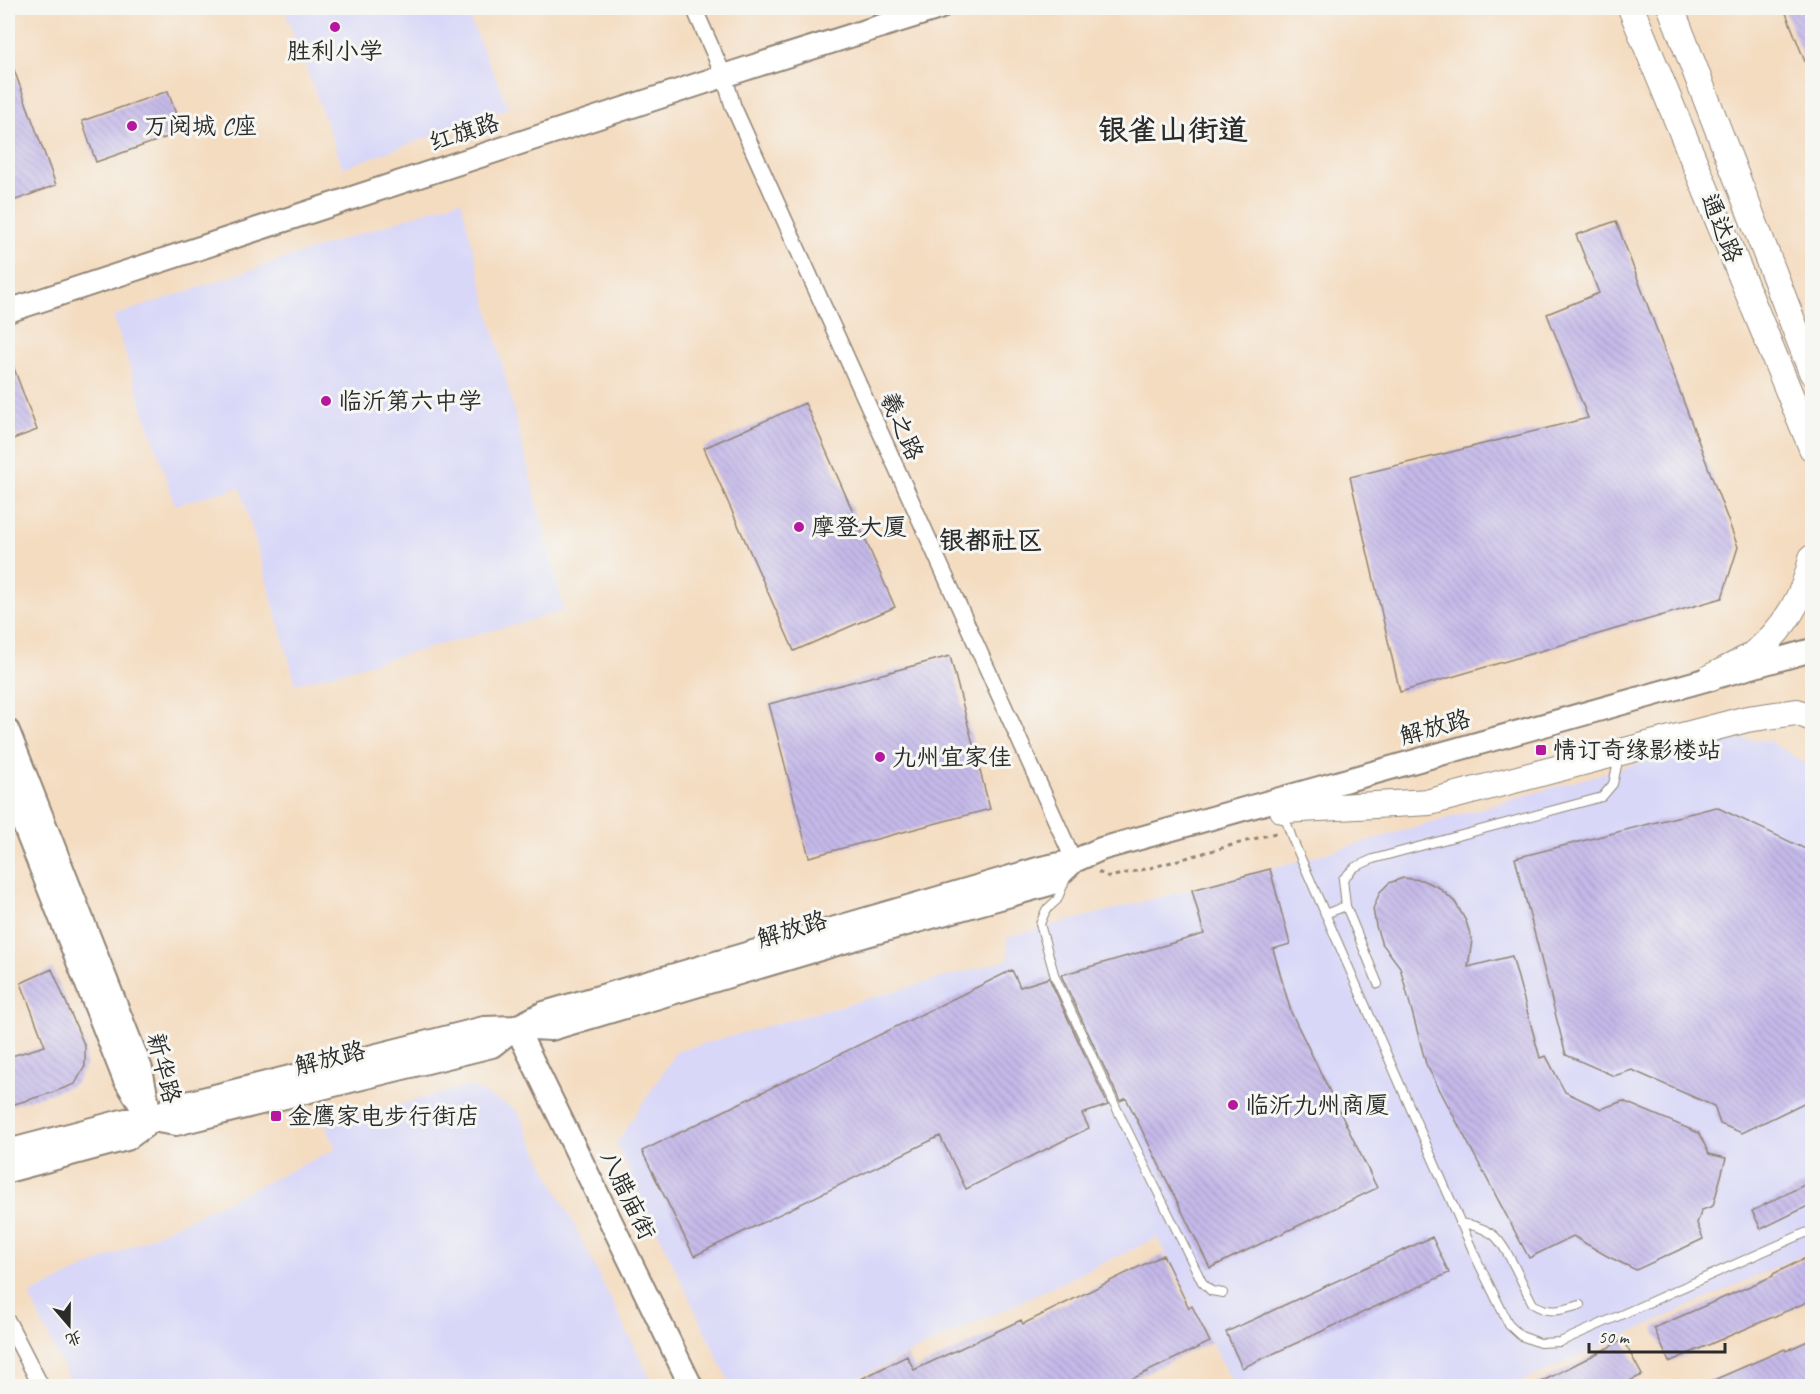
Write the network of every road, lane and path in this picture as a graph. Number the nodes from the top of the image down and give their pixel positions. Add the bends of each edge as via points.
1 (694, 8) edge
2 (939, 8) edge
3 (1631, 8) edge
4 (1671, 8) edge
5 (724, 76) junction
6 (8, 311) edge
7 (1812, 372) edge
8 (1812, 448) edge
9 (1812, 558) edge
10 (1812, 650) edge
11 (1812, 665) edge
12 (1711, 677) junction
13 (1812, 718) edge
14 (8, 731) edge
15 (1620, 753) junction
16 (8, 785) edge
17 (1286, 820) junction
18 (1074, 861) junction
19 (1346, 906) junction
20 (1325, 914) junction
21 (1378, 984) dead end
22 (516, 1027) junction
23 (151, 1120) junction
24 (8, 1151) edge
25 (8, 1171) edge
26 (1461, 1223) junction
27 (1812, 1230) edge
28 (1223, 1293) dead end
29 (1580, 1305) dead end
30 (8, 1322) edge
31 (41, 1386) edge
32 (691, 1386) edge

1 - 5 street, 羲之路
2 - 5 main road, 红旗路
3 - 8 main road, 通达路
4 - 7 main road, 通达路
5 - 6 main road, 红旗路
5 - 18 street, 羲之路 via 733,106
9 - 12 main road via 1794,608 1777,631 1752,654
10 - 12 main road, 解放路
11 - 17 main road, 解放路
12 - 18 main road, 解放路 via 1113,845
13 - 15 main road via 1797,712 1747,719
14 - 23 main road, 新华路 via 141,1068
15 - 17 main road via 1430,802
15 - 19 lane via 1613,784 1602,797 1355,867 1343,879
16 - 23 main road, 新华路 via 124,1078
17 - 18 main road, 解放路 via 1104,859
17 - 18 path via 1150,868 1109,877
17 - 20 lane
18 - 22 main road, 解放路 via 1050,884 551,1029
18 - 28 lane via 1057,900 1046,910 1040,924 1055,977 1202,1282 1211,1292
19 - 20 lane
19 - 21 lane
20 - 26 lane
22 - 23 main road, 解放路 via 492,1046 176,1124
22 - 32 main road, 八腊庙街
23 - 24 main road, 解放路 via 126,1120
23 - 25 main road via 127,1139
26 - 27 lane via 1509,1325 1521,1336 1540,1343 1560,1342
26 - 29 lane via 1495,1235 1540,1310 1561,1311
30 - 31 street

